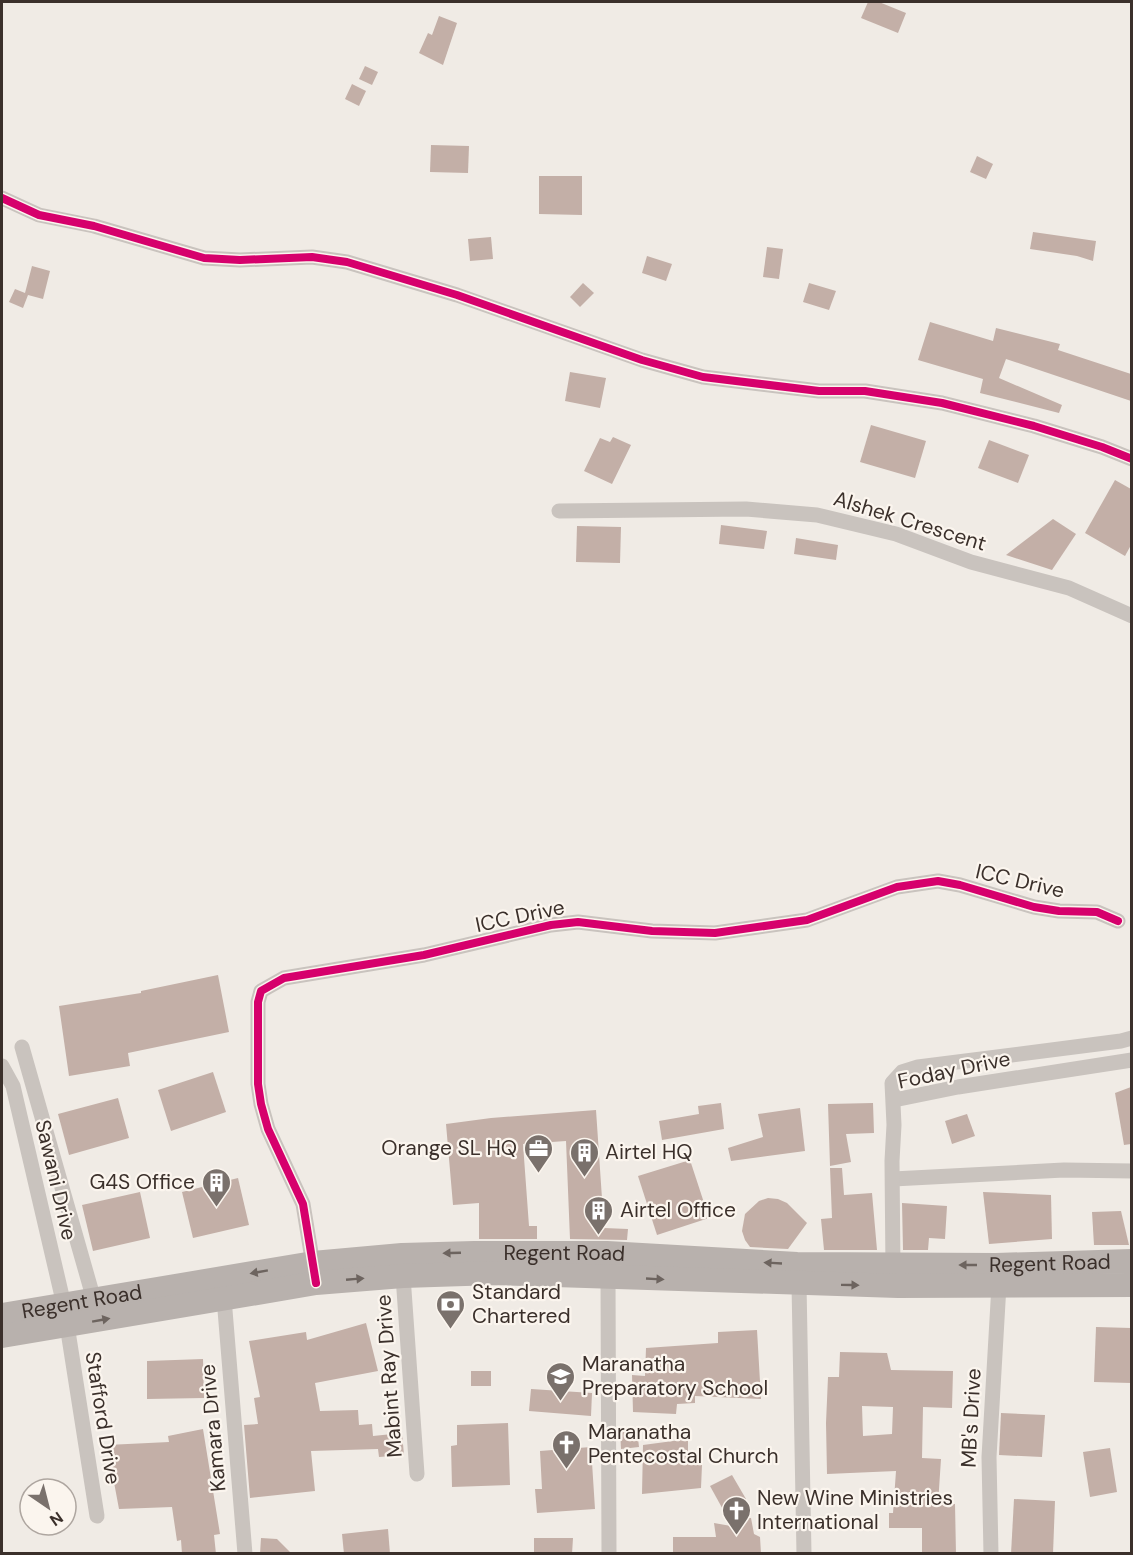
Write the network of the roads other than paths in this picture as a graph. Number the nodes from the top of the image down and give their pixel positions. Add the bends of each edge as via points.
1 (2, 198) edge
2 (1131, 459) edge
3 (559, 511) dead end
4 (1131, 616) edge
5 (1118, 921) dead end
6 (1131, 1038) edge
7 (22, 1047) dead end
8 (1131, 1060) edge
9 (2, 1066) edge
10 (894, 1100) junction
11 (1131, 1171) edge
12 (892, 1179) junction
13 (1131, 1261) edge
14 (496, 1263) junction
15 (315, 1273) junction
16 (893, 1275) junction
17 (403, 1276) junction
18 (608, 1277) junction
19 (799, 1284) junction
20 (999, 1285) junction
21 (1131, 1285) edge
22 (224, 1298) junction
23 (94, 1300) junction
24 (65, 1315) junction
25 (2, 1316) edge
26 (2, 1336) edge
27 (417, 1474) dead end
28 (97, 1516) dead end
29 (245, 1554) edge
30 (609, 1554) edge
31 (804, 1554) edge
32 (991, 1554) edge

1 - 2 street via 39,214 204,258 312,257 347,262 703,377 804,389 865,391 942,403 1034,426
3 - 4 street, Alshek Crescent via 746,509 818,515 896,534 971,562 1069,588
5 - 15 street, ICC Drive via 1097,912 1034,908 938,881 897,887 807,920 778,925 715,933 652,932 578,922 424,955 284,978 261,990 258,1002 258,1084 268,1129 303,1204
6 - 10 street via 909,1069 892,1083
7 - 23 street
8 - 10 street, Foday Drive
9 - 24 street, Sawani Drive via 13,1086
10 - 12 street, Foday Drive
11 - 12 street via 1064,1170
12 - 16 street, Foday Drive
13 -> 16 main road, Regent Road via 996,1265
14 -> 15 main road, Regent Road via 402,1255
16 -> 14 main road, Regent Road via 797,1264 607,1252
14 - 17 main road, Regent Road
14 - 18 main road, Regent Road
15 -> 17 main road, Regent Road
15 - 22 main road, Regent Road
15 -> 23 main road, Regent Road
19 -> 16 main road, Regent Road
16 - 20 main road, Regent Road
17 - 27 street, Mabint Ray Drive
18 -> 19 main road, Regent Road
18 - 30 street
19 - 31 street
20 - 21 main road, Regent Road
20 - 32 street, MB's Drive via 989,1457
24 -> 22 main road, Regent Road
22 - 29 street, Kamara Drive
23 - 24 main road, Regent Road
24 - 25 main road, Regent Road
24 - 26 main road, Regent Road
24 - 28 street, Stafford Drive

